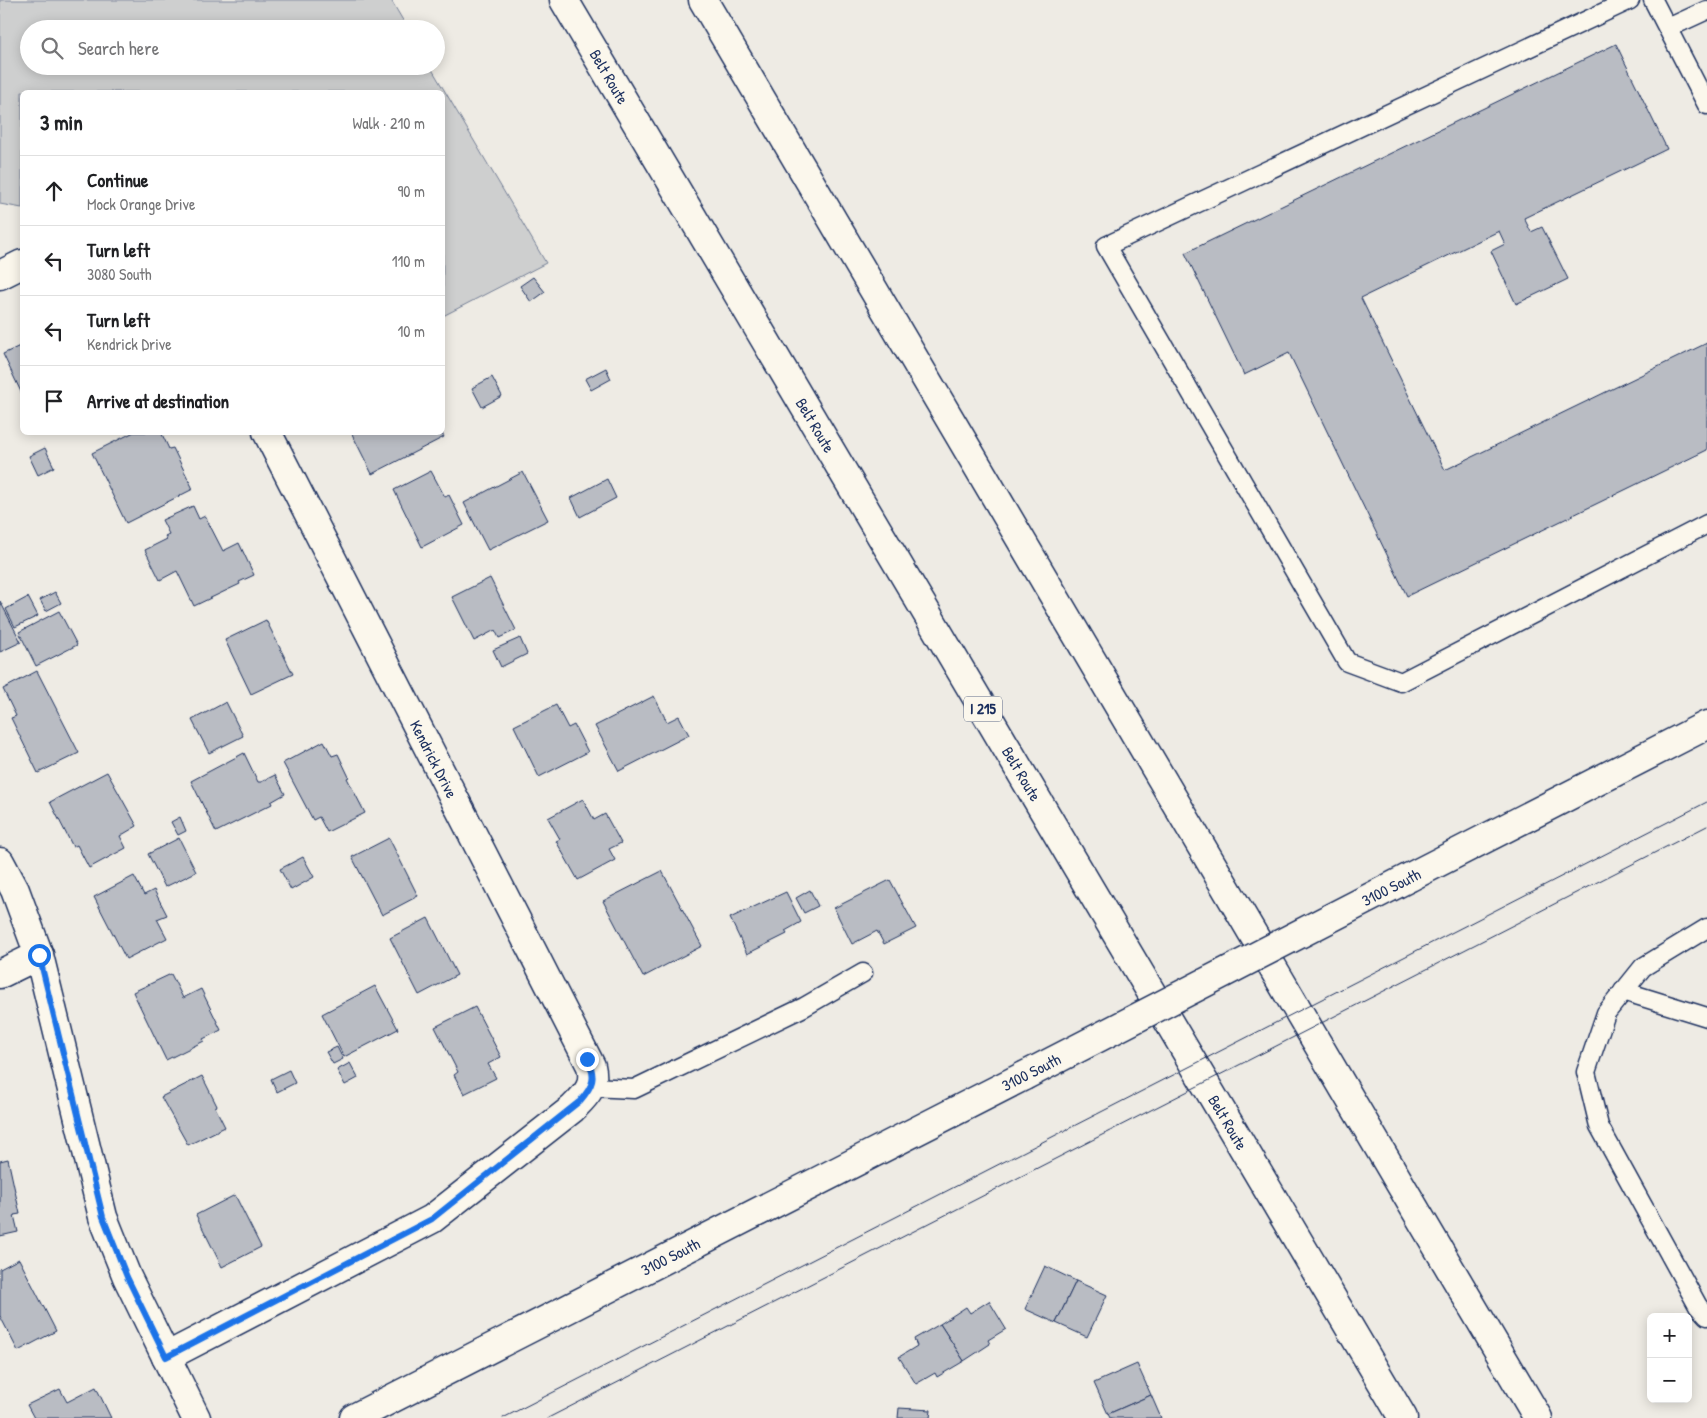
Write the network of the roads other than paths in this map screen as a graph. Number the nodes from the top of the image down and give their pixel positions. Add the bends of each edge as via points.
1 (564, 0) edge
2 (703, 0) edge
3 (1630, 0) edge
4 (1653, 0) edge
5 (1707, 10) edge
6 (1668, 28) junction
7 (1707, 105) edge
8 (20, 265) edge
9 (0, 275) edge
10 (269, 435) edge
11 (1707, 524) edge
12 (1707, 725) edge
13 (0, 862) edge
14 (1707, 928) edge
15 (39, 955) junction
16 (863, 973) dead end
17 (0, 974) edge
18 (1623, 991) junction
19 (1707, 1017) edge
20 (591, 1087) junction
21 (1707, 1316) edge
22 (166, 1357) junction
23 (196, 1418) edge
24 (354, 1418) edge
25 (1402, 1418) edge
26 (1538, 1418) edge

1 - 25 main road, Belt Route / I 215
2 - 26 main road
3 - 11 lane via 1106,246 1347,662 1401,682
4 - 6 lane
5 - 6 lane
6 - 7 lane
8 - 9 main road
10 - 20 main road, Kendrick Drive via 591,1066
12 - 24 main road, 3100 South, bridge
13 - 15 main road via 15,890
14 - 18 lane via 1643,967
15 - 17 main road
15 - 22 main road via 103,1217 127,1277
16 - 20 lane via 804,1007 634,1090
18 - 19 lane
18 - 21 lane via 1606,1013 1586,1072 1599,1126 1698,1306
20 - 22 main road via 572,1109 432,1219
22 - 23 main road

